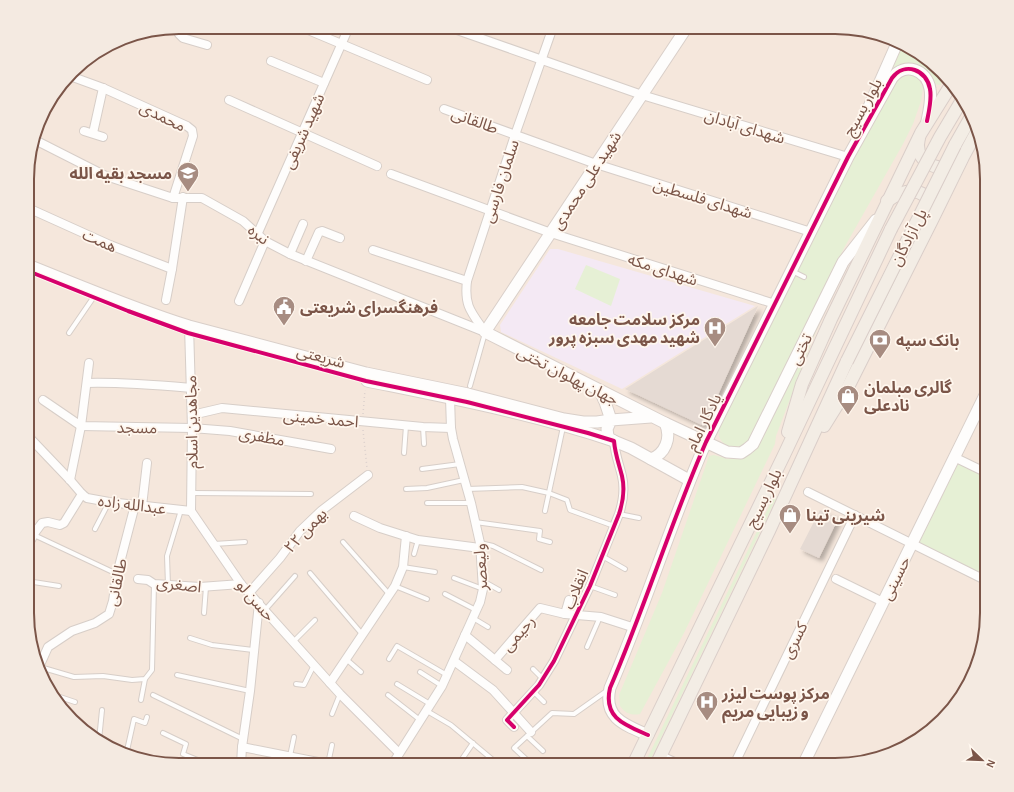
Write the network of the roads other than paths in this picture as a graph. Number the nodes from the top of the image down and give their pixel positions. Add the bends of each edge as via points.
1 (179, 34) edge
2 (317, 34) edge
3 (346, 34) edge
4 (468, 34) edge
5 (550, 34) edge
6 (682, 34) edge
7 (341, 44) junction
8 (207, 45) dead end
9 (895, 47) edge
10 (541, 60) junction
11 (271, 61) dead end
12 (75, 78) edge
13 (427, 80) dead end
14 (324, 84) junction
15 (103, 88) junction
16 (948, 88) edge
17 (642, 95) junction
18 (229, 100) dead end
19 (960, 104) edge
20 (444, 109) dead end
21 (928, 121) junction
22 (968, 122) edge
23 (84, 131) dead end
24 (93, 133) junction
25 (302, 133) junction
26 (921, 133) junction
27 (515, 134) junction
28 (103, 137) dead end
29 (974, 137) edge
30 (39, 142) edge
31 (848, 157) junction
32 (963, 157) junction
33 (596, 164) junction
34 (377, 166) dead end
35 (391, 174) dead end
36 (183, 197) junction
37 (173, 198) junction
38 (887, 201) junction
39 (490, 210) junction
40 (34, 211) edge
41 (880, 215) junction
42 (932, 220) junction
43 (304, 224) dead end
44 (890, 229) joint
45 (811, 232) junction
46 (551, 233) junction
47 (257, 235) junction
48 (340, 238) dead end
49 (265, 241) junction
50 (373, 250) dead end
51 (290, 254) junction
52 (306, 261) junction
53 (34, 267) edge
54 (172, 269) junction
55 (791, 271) junction
56 (34, 273) edge
57 (804, 277) dead end
58 (467, 281) junction
59 (93, 298) junction
60 (166, 300) dead end
61 (239, 301) dead end
62 (775, 304) junction
63 (189, 330) junction
64 (485, 332) junction
65 (69, 333) dead end
66 (847, 361) joint
67 (89, 363) dead end
68 (87, 383) junction
69 (470, 386) dead end
70 (191, 388) junction
71 (600, 391) junction
72 (450, 398) junction
73 (43, 400) dead end
74 (980, 405) edge
75 (192, 415) junction
76 (651, 417) junction
77 (611, 420) junction
78 (665, 423) junction
79 (81, 426) junction
80 (406, 426) junction
81 (563, 426) junction
82 (192, 428) junction
83 (423, 428) junction
84 (451, 428) junction
85 (34, 442) edge
86 (614, 442) junction
87 (706, 442) junction
88 (424, 444) dead end
89 (331, 449) dead end
90 (404, 453) dead end
91 (954, 457) junction
92 (650, 459) junction
93 (147, 463) dead end
94 (801, 463) junction
95 (460, 464) junction
96 (778, 466) junction
97 (422, 469) dead end
98 (980, 470) edge
99 (368, 475) dead end
100 (70, 480) junction
101 (464, 480) junction
102 (689, 480) junction
103 (406, 489) dead end
104 (467, 489) junction
105 (808, 492) dead end
106 (549, 493) junction
107 (82, 494) junction
108 (192, 494) junction
109 (311, 494) dead end
110 (109, 502) junction
111 (471, 502) junction
112 (427, 503) dead end
113 (139, 506) junction
114 (181, 510) junction
115 (191, 511) junction
116 (545, 511) dead end
117 (619, 514) junction
118 (855, 515) junction
119 (354, 516) dead end
120 (639, 518) dead end
121 (474, 522) junction
122 (614, 526) junction
123 (95, 529) dead end
124 (34, 534) joint
125 (406, 536) junction
126 (418, 540) junction
127 (246, 542) dead end
128 (343, 542) dead end
129 (550, 542) dead end
130 (213, 544) junction
131 (912, 544) junction
132 (480, 546) junction
133 (414, 554) dead end
134 (602, 556) junction
135 (403, 567) junction
136 (625, 569) dead end
137 (541, 570) dead end
138 (436, 572) dead end
139 (310, 573) dead end
140 (117, 574) junction
141 (295, 576) dead end
142 (454, 578) dead end
143 (980, 578) edge
144 (138, 579) dead end
145 (836, 579) dead end
146 (34, 582) edge
147 (154, 584) junction
148 (241, 584) junction
149 (168, 585) junction
150 (483, 585) junction
151 (58, 586) dead end
152 (395, 586) junction
153 (590, 586) junction
154 (206, 587) junction
155 (499, 590) dead end
156 (249, 593) junction
157 (389, 594) junction
158 (445, 594) dead end
159 (615, 596) dead end
160 (427, 599) dead end
161 (569, 600) dead end
162 (883, 602) junction
163 (261, 607) junction
164 (477, 610) junction
165 (204, 613) dead end
166 (565, 614) junction
167 (577, 615) junction
168 (601, 616) junction
169 (473, 618) junction
170 (315, 620) dead end
171 (488, 627) dead end
172 (635, 628) junction
173 (362, 634) junction
174 (465, 635) junction
175 (190, 638) dead end
176 (293, 642) junction
177 (587, 647) dead end
178 (253, 650) junction
179 (346, 658) junction
180 (389, 659) dead end
181 (42, 660) edge
182 (495, 660) junction
183 (454, 661) junction
184 (314, 665) junction
185 (45, 669) edge
186 (533, 669) dead end
187 (507, 670) dead end
188 (361, 672) dead end
189 (420, 672) dead end
190 (176, 675) dead end
191 (448, 675) junction
192 (145, 679) junction
193 (543, 680) junction
194 (330, 683) junction
195 (296, 684) dead end
196 (397, 684) dead end
197 (442, 686) junction
198 (610, 688) junction
199 (250, 690) junction
200 (534, 692) junction
201 (340, 694) junction
202 (153, 695) dead end
203 (388, 695) dead end
204 (61, 697) edge
205 (141, 700) dead end
206 (75, 702) dead end
207 (544, 702) dead end
208 (429, 708) junction
209 (102, 710) dead end
210 (514, 713) junction
211 (332, 714) dead end
212 (147, 717) dead end
213 (420, 720) junction
214 (514, 727) dead end
215 (164, 733) dead end
216 (529, 734) junction
217 (100, 735) edge
218 (648, 735) junction
219 (294, 737) dead end
220 (243, 739) junction
221 (473, 744) junction
222 (332, 745) dead end
223 (127, 748) edge
224 (242, 748) junction
225 (543, 750) dead end
226 (290, 756) junction
227 (193, 758) edge
228 (241, 758) edge
229 (300, 758) edge
230 (331, 758) edge
231 (395, 758) edge
232 (397, 758) edge
233 (463, 758) edge
234 (490, 758) edge
235 (525, 758) edge
236 (636, 758) edge
237 (659, 758) edge
238 (737, 758) edge
239 (805, 758) edge

1 - 8 street via 182,38
2 - 7 street
3 - 7 street, شهید شریفی
4 - 10 street, شهدای آبادان
5 - 10 street, سلمان فارسی
6 - 17 street, شهید علی محمدی
7 - 13 street
7 - 14 street, شهید شریفی
9 - 31 street
10 - 17 street, شهدای آبادان
10 - 27 street, سلمان فارسی
11 - 14 street
12 - 15 street, محمدی
14 - 25 street, شهید شریفی
15 - 24 street
15 - 37 street, محمدی via 192,130 193,136
16 - 21 main road
17 - 31 street, شهدای آبادان
17 - 33 street, شهید علی محمدی
18 - 25 street
19 - 44 main road, پل آزادگان, bridge
20 - 27 street, طالقانی
21 - 26 main road
21 - 31 street, بلوار بسیج via 930,87 923,75 916,70 908,68 900,71 892,78
22 - 66 main road, پل آزادگان, bridge
23 - 24 street
24 - 28 street
25 - 34 street
25 - 47 street, شهید شریفی
26 - 32 main road via 918,148 926,162 932,166 947,168
26 - 38 main road
27 - 33 street, طالقانی
27 - 39 street, سلمان فارسی
29 - 32 main road
30 - 37 street, نبره via 106,176
31 - 45 street, یادگار امام
32 - 42 main road
33 - 45 street, شهدای فلسطین
33 - 46 street, شهید علی محمدی
35 - 39 street, شهدای مکه
36 - 37 street, نبره
36 - 47 street, نبره via 202,198 243,221
36 - 54 street
38 - 41 main road
38 - 42 main road via 900,193 917,191 930,201 933,208
39 - 46 street, شهدای مکه
39 - 58 street, سلمان فارسی
40 - 54 street, همت via 110,245
41 - 87 street, تختی via 843,262 753,444 741,453 733,453
41 - 96 main road via 802,384
42 - 94 main road via 847,389
43 - 51 street
44 - 96 main road, بلوار بسیج
45 - 55 street, یادگار امام
46 - 62 street, شهدای مکه
46 - 64 street, شهید علی محمدی
47 - 49 street, نبره
48 - 52 street via 322,230 319,232
49 - 51 street, نبره
49 - 61 street
50 - 58 street
51 - 52 street, نبره
52 - 64 street, نبره
53 - 63 street, شریعتی
54 - 60 street
55 - 57 lane
55 - 62 street, یادگار امام
56 - 59 street, شریعتی
58 - 64 street, سلمان فارسی via 467,301 472,314
59 - 63 street, شریعتی via 162,324
59 - 65 lane
62 - 87 street, یادگار امام
63 - 70 street, مجاهدین اسلام
63 - 72 street, شریعتی via 366,380
63 - 77 street, شریعتی via 366,373 468,394 564,419 584,422
64 - 69 lane
64 - 71 street, جهان پهلوان تختی
66 - 94 main road, بلوار بسیج
67 - 68 street
68 - 70 street via 108,382
68 - 79 street
70 - 75 street, مجاهدین اسلام
71 - 76 street, جهان پهلوان تختی
71 - 77 street
72 - 81 street, شریعتی
72 - 84 street, ولیعصر
73 - 79 street
74 - 91 street, حسینی
75 - 80 street, احمد خمینی via 222,408
75 - 82 street, مجاهدین اسلام
76 - 77 street, شریعتی
76 - 78 street, جهان پهلوان تختی
77 - 86 street via 607,433
78 - 87 street
78 - 92 street via 668,433 664,450
79 - 82 street, مسجد
79 - 100 street
80 - 83 street, احمد خمینی
80 - 90 lane
81 - 86 street, شریعتی
81 - 106 lane
82 - 89 street, مظفری via 230,431
82 - 108 street, مجاهدین اسلام
83 - 84 street, احمد خمینی
83 - 88 lane
84 - 95 street, ولیعصر
85 - 100 street, عبدالله زاده
86 - 92 street, شریعتی
86 - 117 street, انقلاب via 623,491
87 - 102 street, یادگار امام
91 - 98 street
91 - 131 street, حسینی
92 - 102 street, شریعتی
93 - 113 street, طالقانی
94 - 237 main road, بلوار بسیج
95 - 97 lane
95 - 101 street, ولیعصر
96 - 218 main road, بلوار بسیج
99 - 156 street, ۲۲ بهمن via 305,526
100 - 107 street, عبدالله زاده
101 - 103 lane via 427,488
101 - 104 street, ولیعصر
102 - 172 street, یادگار امام
104 - 106 lane via 522,487
104 - 111 street, ولیعصر
105 - 118 street
106 - 116 lane
106 - 122 lane via 567,500 570,510
107 - 110 street, عبدالله زاده via 87,498
107 - 124 street via 64,523 42,523
108 - 109 lane
108 - 115 street, مجاهدین اسلام
110 - 113 street, عبدالله زاده
110 - 123 lane
111 - 112 lane
111 - 121 street, ولیعصر
113 - 114 street, عبدالله زاده
113 - 140 street, طالقانی
114 - 115 street, عبدالله زاده
114 - 149 lane via 167,556
115 - 130 street, حسن لو
117 - 120 lane
117 - 122 street, انقلاب
118 - 131 street
118 - 238 street, کسری
119 - 125 street
121 - 129 lane via 540,530 539,539
121 - 132 street, ولیعصر
122 - 134 street, انقلاب
124 - 140 lane
125 - 126 street
125 - 135 street
126 - 132 street
126 - 133 lane
127 - 130 lane
128 - 157 lane
130 - 148 street, حسن لو
131 - 143 street
131 - 162 street, حسینی
132 - 137 lane via 493,546
132 - 150 street, ولیعصر
134 - 136 lane
134 - 153 street, انقلاب
135 - 138 lane
135 - 152 street
139 - 173 lane
140 - 181 street, طالقانی via 114,601 109,614 95,623 72,631 48,647
141 - 163 lane
142 - 150 lane
144 - 147 street, اصغری via 148,580
145 - 162 street
146 - 151 lane
147 - 149 street, اصغری
147 - 192 lane via 152,670
148 - 154 street, اصغری
148 - 156 street, حسن لو
149 - 154 street, اصغری
150 - 155 lane
150 - 164 street, ولیعصر
152 - 157 street
152 - 160 lane
153 - 159 lane
153 - 167 street, انقلاب
154 - 165 lane
156 - 163 street, حسن لو
157 - 173 street
158 - 164 lane
161 - 166 street
162 - 239 street, حسینی
163 - 176 street, حسن لو
163 - 178 street
164 - 169 street, ولیعصر
166 - 167 street, رحیمی
166 - 182 street, رحیمی via 540,608
167 - 168 street, رحیمی
167 - 193 street, انقلاب
168 - 172 street, رحیمی
168 - 177 lane
169 - 171 lane
169 - 174 street, ولیعصر
170 - 176 lane
172 - 198 street, یادگار امام
173 - 179 street
174 - 182 street
174 - 183 street, ولیعصر
175 - 178 lane via 212,645
176 - 184 street, حسن لو
178 - 199 street
179 - 188 lane
179 - 194 street
180 - 191 lane via 397,646
182 - 187 street
183 - 191 street, ولیعصر
183 - 210 street via 492,690
184 - 194 street, حسن لو
184 - 195 lane via 304,685
185 - 192 lane via 74,677
186 - 193 lane
189 - 197 lane
190 - 199 lane
191 - 197 street, ولیعصر
192 - 205 lane
193 - 200 street, انقلاب
194 - 201 street, حسن لو
196 - 208 lane
197 - 208 street, ولیعصر
198 - 216 lane via 574,714 552,713
198 - 218 street, یادگار امام via 608,705 614,715 626,725
199 - 220 street
200 - 207 lane
200 - 210 street, انقلاب
201 - 211 lane
201 - 231 street, حسن لو
202 - 220 lane
203 - 213 lane
204 - 206 lane
208 - 213 street, ولیعصر
208 - 221 lane
209 - 217 lane
210 - 214 street via 507,720
210 - 216 street
212 - 223 lane via 145,723 134,719
213 - 232 street, ولیعصر
215 - 227 lane via 186,744 183,754
216 - 225 lane
216 - 235 lane via 514,748
218 - 236 main road, بلوار بسیج
219 - 226 lane
220 - 224 street
221 - 233 lane
221 - 234 lane
222 - 230 lane
224 - 226 street
224 - 228 street
226 - 229 street

